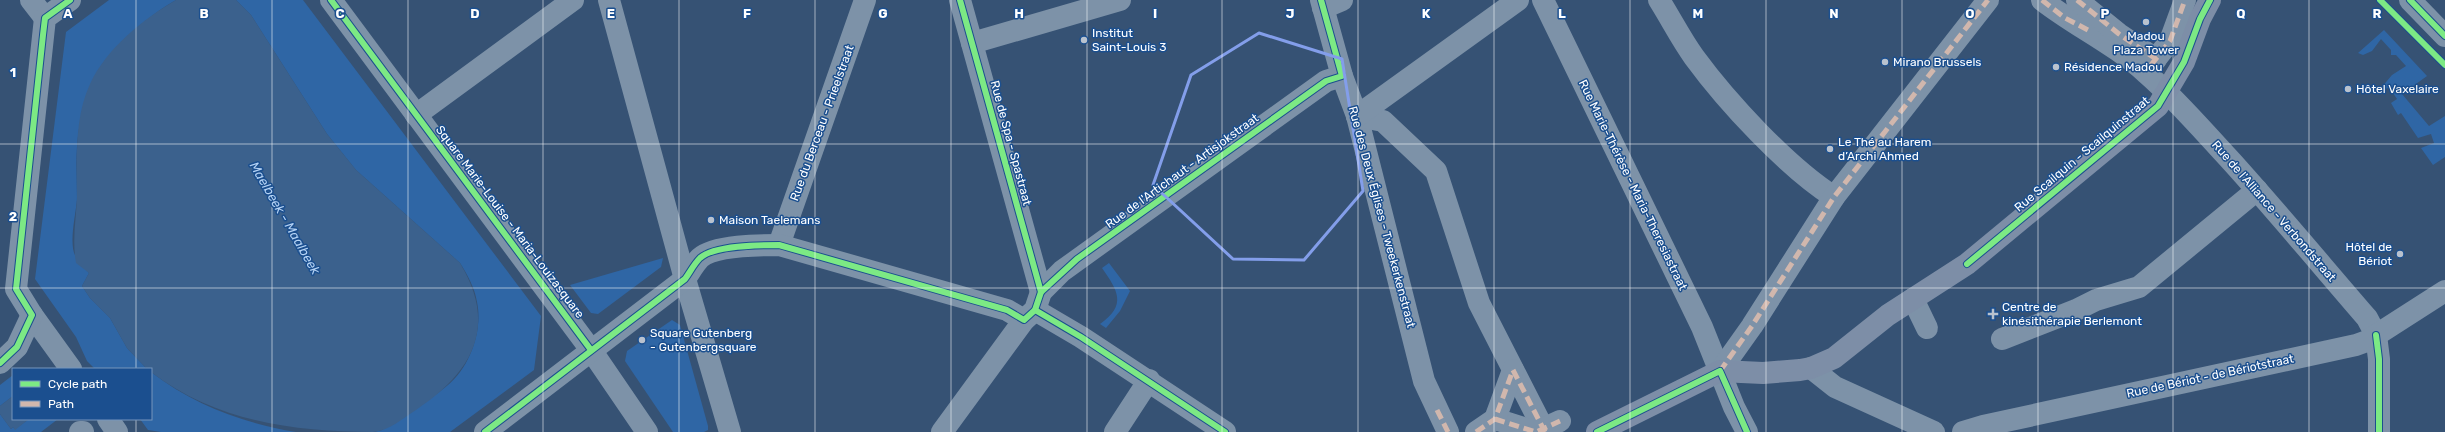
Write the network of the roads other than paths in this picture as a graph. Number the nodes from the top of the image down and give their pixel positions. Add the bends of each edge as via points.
1 (31, 0) edge
2 (70, 0) edge
3 (331, 0) edge
4 (573, 0) edge
5 (609, 0) edge
6 (865, 0) edge
7 (960, 0) edge
8 (1120, 0) edge
9 (1518, 0) edge
10 (1543, 0) edge
11 (1659, 0) edge
12 (1988, 0) edge
13 (2042, 0) edge
14 (2077, 0) edge
15 (2185, 0) edge
16 (2210, 0) edge
17 (2410, 0) edge
18 (1329, 3) edge
19 (45, 18) junction
20 (2099, 23) edge
21 (2445, 36) edge
22 (972, 42) junction
23 (1342, 76) junction
24 (2167, 93) junction
25 (416, 115) junction
26 (1357, 116) junction
27 (2257, 190) junction
28 (1834, 197) junction
29 (779, 245) junction
30 (685, 279) junction
31 (2445, 290) edge
32 (1913, 299) junction
33 (1033, 307) junction
34 (32, 315) junction
35 (1927, 328) dead end
36 (2376, 335) junction
37 (2002, 339) dead end
38 (591, 350) junction
39 (0, 363) edge
40 (70, 368) edge
41 (1811, 368) junction
42 (1513, 370) junction
43 (1720, 371) junction
44 (1149, 380) junction
45 (1496, 418) junction
46 (109, 420) edge
47 (1549, 427) edge
48 (117, 432) edge
49 (485, 432) edge
50 (646, 432) edge
51 (730, 432) edge
52 (942, 432) edge
53 (1115, 432) edge
54 (1225, 432) edge
55 (1448, 432) edge
56 (1476, 432) edge
57 (1597, 432) edge
58 (1747, 432) edge
59 (1934, 432) edge
60 (1963, 432) edge
61 (2379, 432) edge

1 - 19 street
2 - 19 street
3 - 25 street, Square Marie-Louise - Maria-Louizasquare
4 - 25 street
5 - 30 street
6 - 29 street, Rue du Berceau - Prieelstraat
7 - 22 street, Rue de Spa - Spastraat
8 - 22 street
9 - 26 street
10 - 43 street, Rue Marie-Thérèse - Maria-Theresiastraat via 1702,327
11 - 28 street via 1694,56 1727,97 1776,147
12 - 28 street
13 - 20 street via 2065,18
14 - 20 street
15 - 20 street via 2170,41 2153,62
16 - 24 main road, Rue Scailquin - Scailquinstraat via 2184,62
17 - 21 street
18 - 23 street, Rue des Deux Églises - Tweekerkenstraat
19 - 34 street via 16,289
20 - 24 street, Rue de l'Alliance - Verbondstraat
22 - 33 street, Rue de Spa - Spastraat
23 - 26 street, Rue des Deux Églises - Tweekerkenstraat
23 - 33 street, Rue de l'Artichaut - Artisjokstraat via 1326,81 1062,271
24 - 27 street, Rue de l'Alliance - Verbondstraat
24 - 32 main road, Rue Scailquin - Scailquinstraat via 2158,106 1967,264
25 - 38 street, Square Marie-Louise - Maria-Louizasquare
26 - 42 street via 1383,121 1436,171 1480,303
26 - 55 street, Rue des Deux Églises - Tweekerkenstraat via 1424,381
27 - 36 street, Rue de l'Alliance - Verbondstraat via 2367,318
27 - 37 street via 2139,287 2096,300
28 - 43 street via 1756,320
29 - 30 street via 749,244 703,256
29 - 33 street via 1006,310
30 - 38 street
30 - 51 street
31 - 36 street, Rue de Bériot - de Bériotstraat
32 - 35 street
32 - 41 main road, Rue Scailquin - Scailquinstraat via 1834,358
33 - 44 street
33 - 52 street, Rue de l'Artichaut - Artisjokstraat
34 - 39 street via 17,347
34 - 40 street
36 - 60 street, Rue de Bériot - de Bériotstraat via 2356,344
36 - 61 street via 2379,359
38 - 49 street
38 - 50 street
41 - 43 main road, Rue Scailquin - Scailquinstraat via 1763,373
41 - 59 street via 1835,388
42 - 45 street
42 - 47 street
43 - 57 main road
43 - 58 street, Rue Marie-Thérèse - Maria-Theresiastraat
44 - 53 street
44 - 54 street
45 - 47 street via 1536,432
45 - 56 street
46 - 48 street

